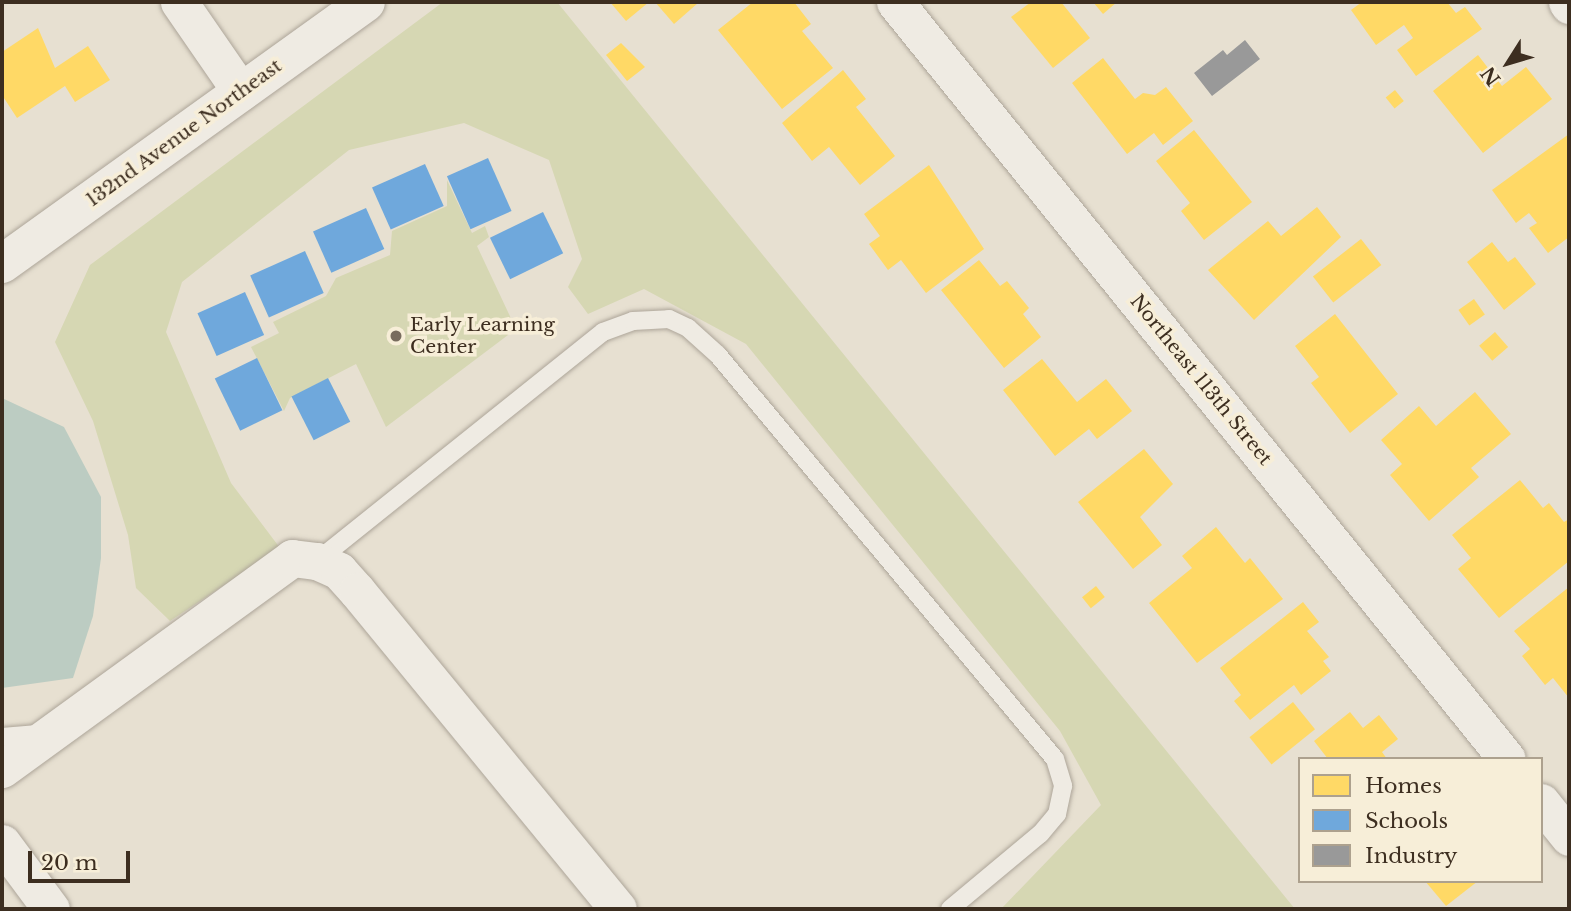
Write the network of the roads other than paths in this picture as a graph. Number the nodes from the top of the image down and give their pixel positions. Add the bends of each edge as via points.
1 (179, 2) edge
2 (366, 2) edge
3 (895, 2) edge
4 (241, 92) junction
5 (2, 264) edge
6 (317, 561) junction
7 (52, 733) junction
8 (2, 737) edge
9 (1505, 757) edge
10 (2, 769) edge
11 (1543, 804) edge
12 (1569, 837) edge
13 (2, 843) edge
14 (51, 909) edge
15 (618, 909) edge
16 (950, 909) edge

1 - 4 street
2 - 4 street, 132nd Avenue Northeast
3 - 9 street, Northeast 113th Street
4 - 5 street, 132nd Avenue Northeast
6 - 7 street via 292,558
6 - 15 street via 339,570
6 - 16 lane via 603,332 632,321 669,319 688,328 718,355 1055,759 1063,786 1057,814 1040,834
7 - 8 lane
7 - 10 street
11 - 12 street
13 - 14 street

